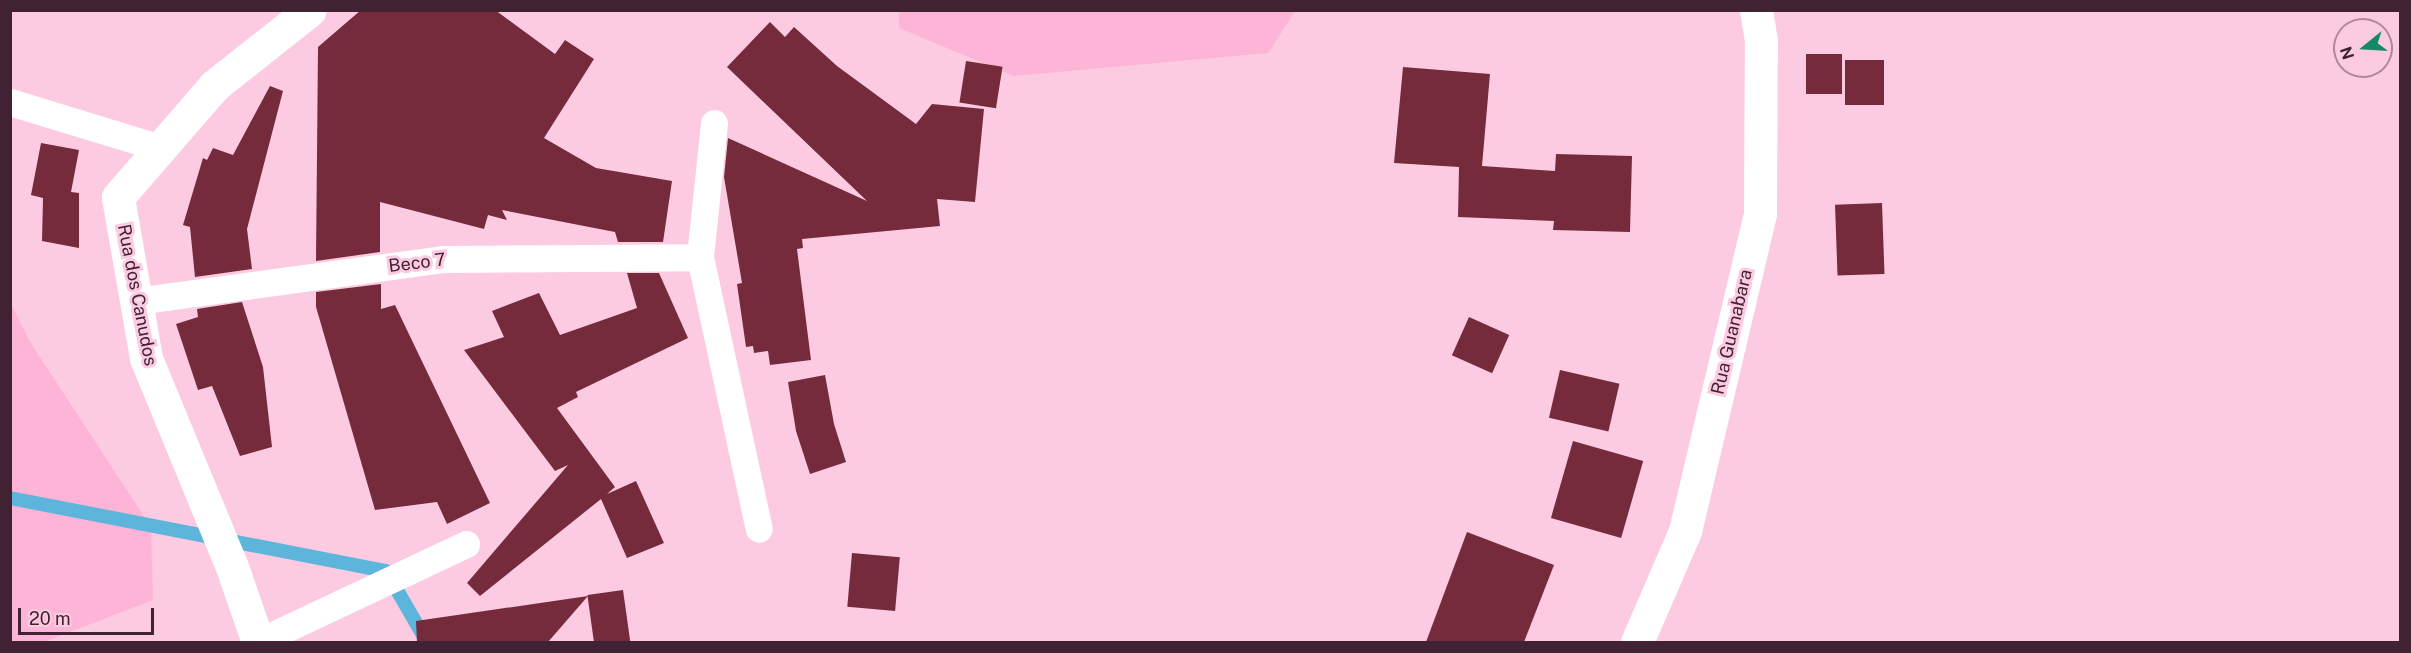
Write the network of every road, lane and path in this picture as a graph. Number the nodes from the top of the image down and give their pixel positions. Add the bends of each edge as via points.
1 (310, 10) edge
2 (1756, 10) edge
3 (10, 102) edge
4 (714, 123) dead end
5 (160, 148) junction
6 (700, 257) junction
7 (136, 301) junction
8 (759, 529) dead end
9 (466, 544) dead end
10 (258, 642) edge
11 (1637, 642) edge

1 - 5 street, Rua dos Canudos via 214,86
2 - 11 street, Rua Guanabara via 1761,41 1760,214 1684,531
3 - 5 lane
4 - 6 lane
5 - 7 street, Rua dos Canudos via 118,197
6 - 7 lane, Beco 7 via 444,259
6 - 8 lane
7 - 10 street, Rua dos Canudos via 146,358 232,567
9 - 10 lane

